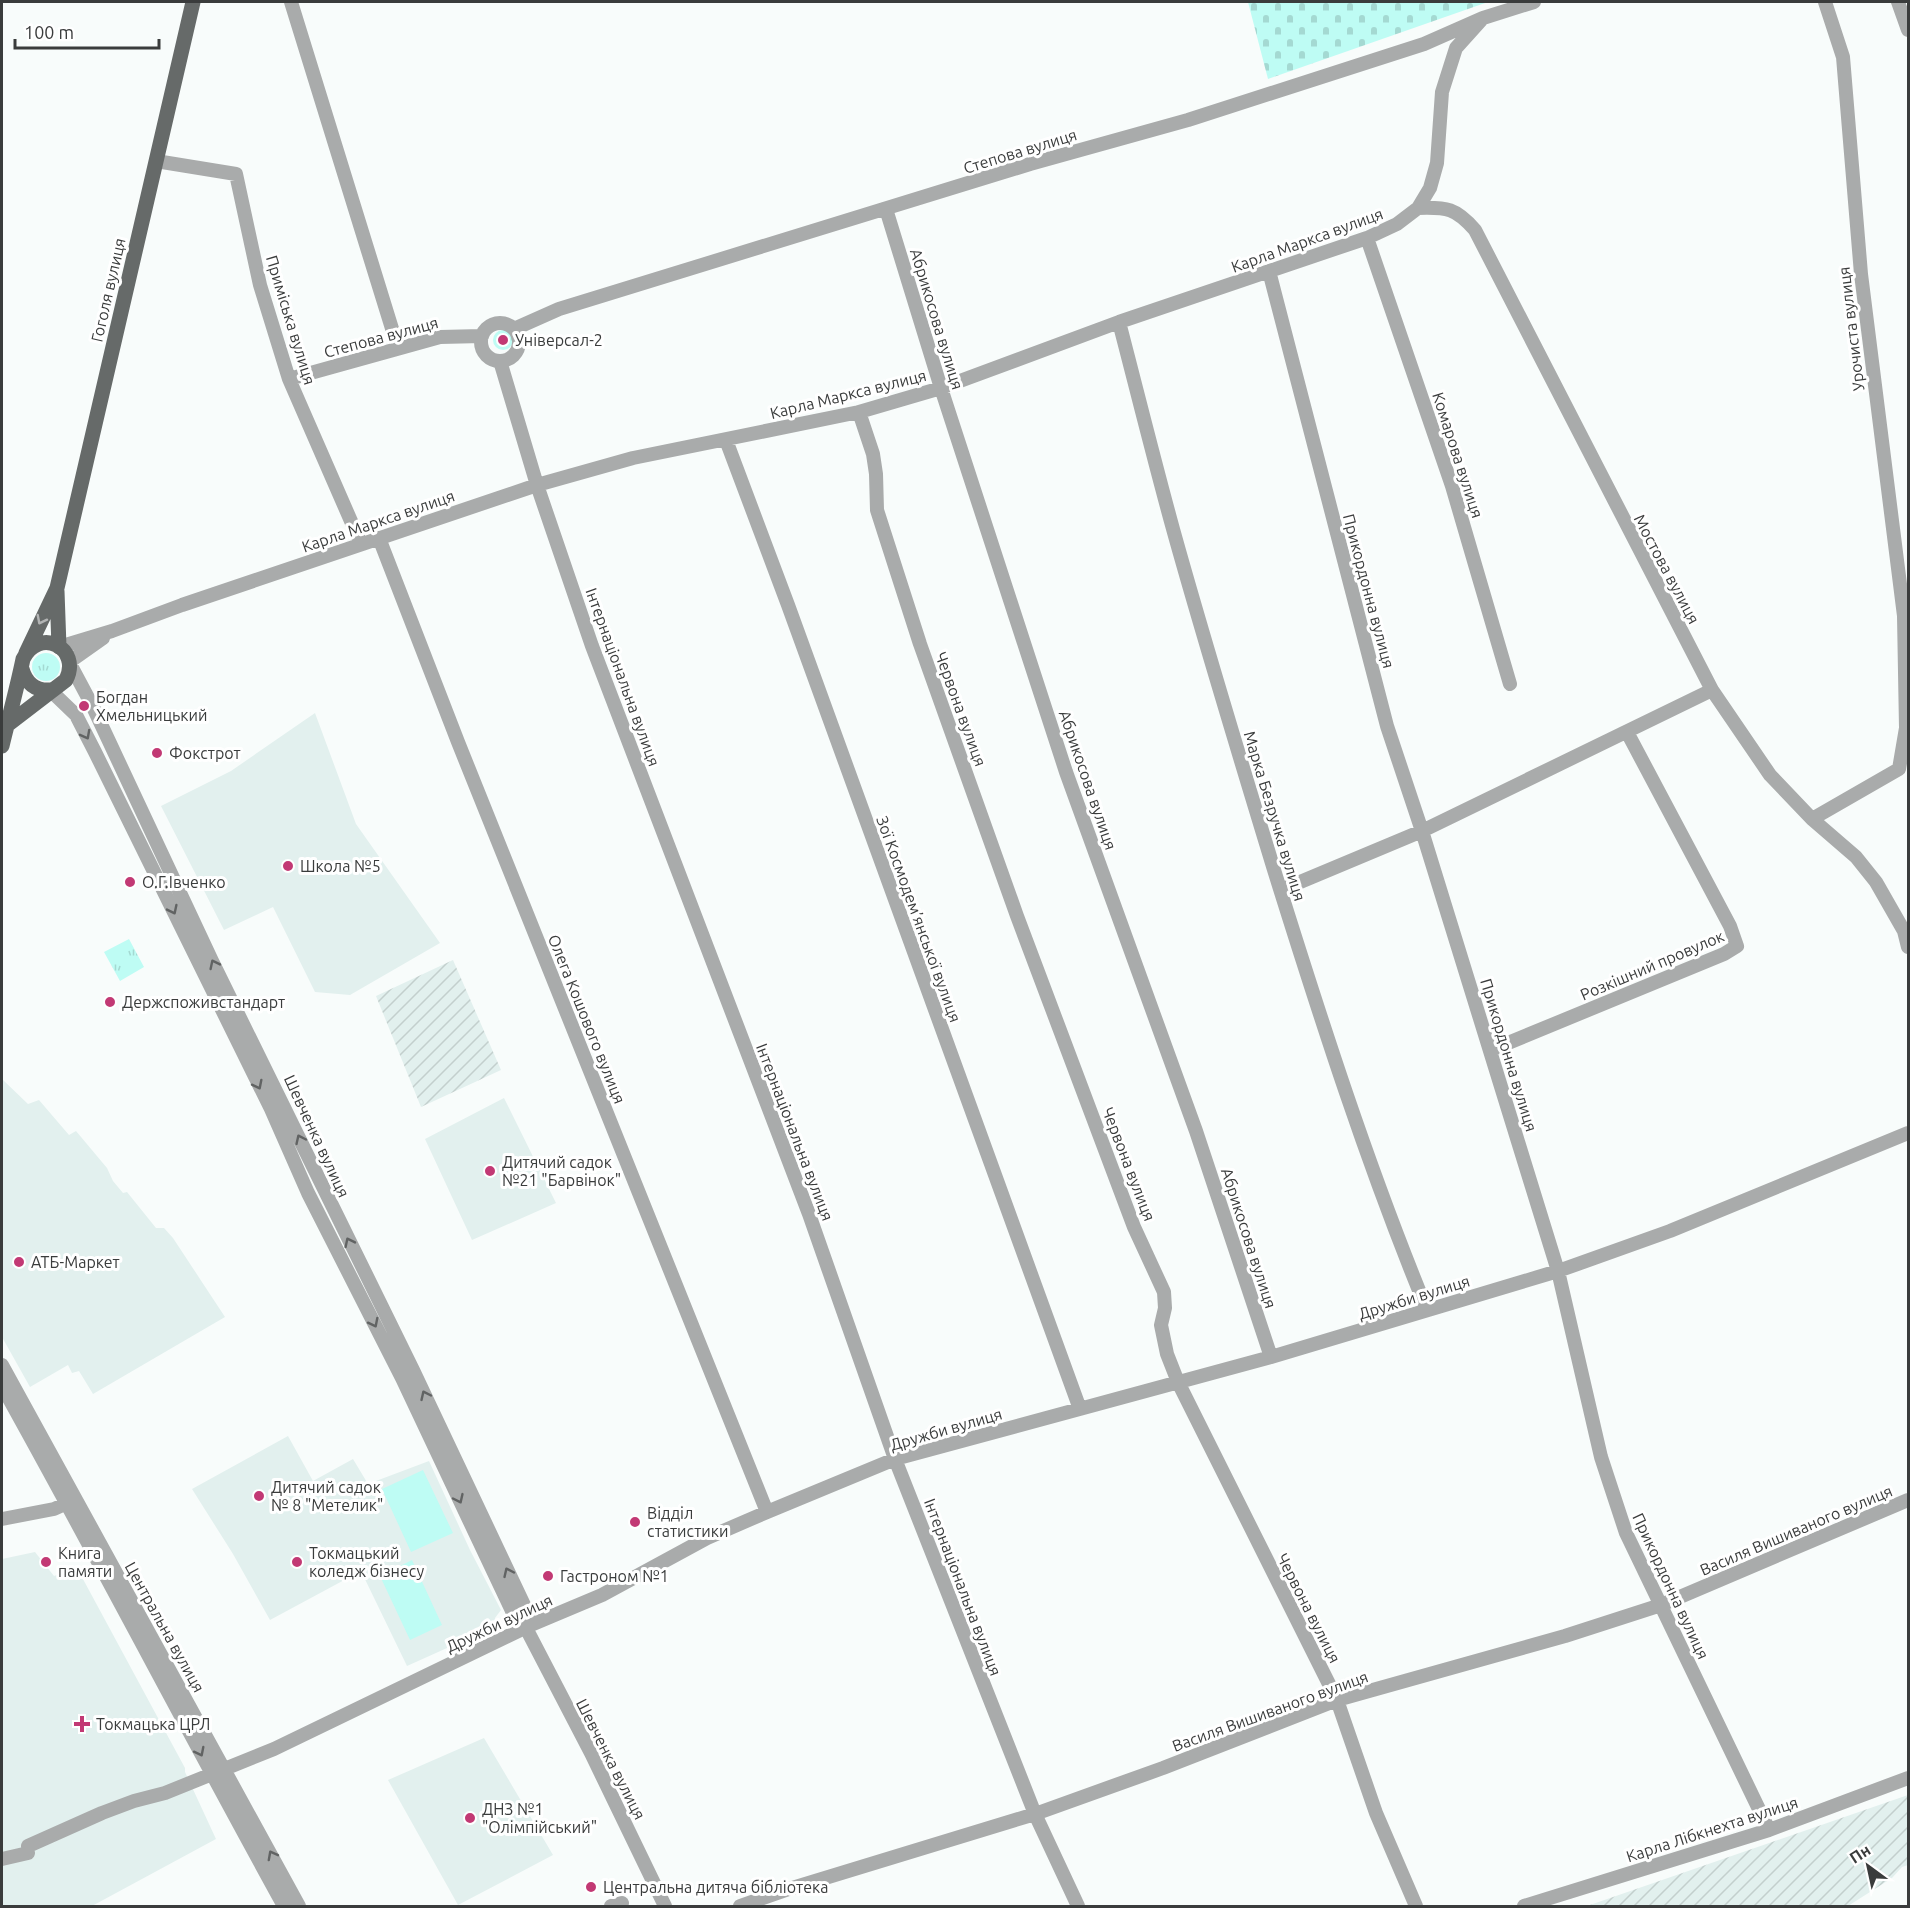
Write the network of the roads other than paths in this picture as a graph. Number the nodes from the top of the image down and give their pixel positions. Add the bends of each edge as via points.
1 (193, 2) edge
2 (291, 2) edge
3 (1534, 2) edge
4 (1826, 2) edge
5 (1898, 2) edge
6 (1483, 18) junction
7 (1908, 30) edge
8 (156, 161) junction
9 (1418, 208) junction
10 (886, 209) junction
11 (1367, 238) junction
12 (1269, 271) junction
13 (1119, 322) junction
14 (514, 329) junction
15 (482, 336) junction
16 (398, 348) junction
17 (500, 361) junction
18 (289, 379) junction
19 (941, 388) junction
20 (859, 412) junction
21 (726, 440) junction
22 (537, 485) junction
23 (379, 538) junction
24 (361, 544) junction
25 (57, 588) junction
26 (1906, 615) edge
27 (112, 632) junction
28 (59, 646) junction
29 (26, 653) junction
30 (69, 662) junction
31 (22, 669) junction
32 (1510, 684) dead end
33 (50, 690) junction
34 (1712, 690) junction
35 (6, 726) junction
36 (1628, 732) junction
37 (2, 746) edge
38 (1812, 819) junction
39 (1422, 831) junction
40 (1281, 890) junction
41 (1908, 947) edge
42 (232, 1000) junction
43 (219, 1006) junction
44 (1491, 1050) junction
45 (1908, 1133) edge
46 (353, 1268) junction
47 (1558, 1270) junction
48 (1428, 1310) junction
49 (1271, 1357) junction
50 (2, 1365) edge
51 (1178, 1382) junction
52 (2, 1386) edge
53 (1080, 1409) junction
54 (35, 1436) junction
55 (895, 1459) junction
56 (1908, 1500) edge
57 (65, 1504) junction
58 (767, 1512) junction
59 (2, 1519) edge
60 (1661, 1605) junction
61 (527, 1628) junction
62 (1337, 1700) junction
63 (225, 1767) junction
64 (211, 1773) junction
65 (1908, 1778) edge
66 (1035, 1814) junction
67 (1769, 1830) junction
68 (2, 1859) edge
69 (284, 1906) edge
70 (299, 1906) edge
71 (665, 1906) edge
72 (740, 1906) edge
73 (1078, 1906) edge
74 (1416, 1906) edge
75 (1524, 1906) edge

1 - 8 main road, Гоголя вулиця
2 - 16 street
3 - 6 street, Степова вулиця
4 - 26 street, Урочиста вулиця via 1843,57 1861,274
5 - 7 street
6 - 9 street, Карла Маркса вулиця via 1456,48 1442,92 1437,163 1430,188
6 - 10 street, Степова вулиця via 1424,44 1342,71
8 - 18 street, Приміська вулиця via 236,174 260,285
8 - 25 main road, Гоголя вулиця
9 - 11 street, Карла Маркса вулиця via 1397,224
9 - 34 street, Мостова вулиця via 1451,209 1475,230
10 - 14 street, Степова вулиця via 559,309
10 - 19 street, Абрикосова вулиця
11 - 12 street, Карла Маркса вулиця
11 - 32 street, Комарова вулиця via 1452,486
12 - 13 street, Карла Маркса вулиця
12 - 39 street, Прикордонна вулиця via 1387,726
13 - 19 street, Карла Маркса вулиця
13 - 40 street, Марка Безручка вулиця via 1172,527
14 - 15 street via 496,324
14 - 17 street via 519,348 511,358
15 - 16 street, Степова вулиця via 440,337
15 - 17 street via 484,353
16 - 18 street, Степова вулиця
17 - 22 street, Інтернаціональна вулиця
18 - 24 street, Приміська вулиця
19 - 20 street, Карла Маркса вулиця
19 - 49 street, Абрикосова вулиця via 1066,772 1196,1131
20 - 21 street, Карла Маркса вулиця
20 - 51 street, Червона вулиця via 873,454 877,510 920,644 1025,938 1134,1227 1164,1292 1161,1325
21 - 22 street, Карла Маркса вулиця via 633,458
21 - 53 street, Зої Космодем’янської вулиця
22 - 23 street, Карла Маркса вулиця
22 - 55 street, Інтернаціональна вулиця via 592,646 805,1203
23 - 24 street, Карла Маркса вулиця
23 - 58 street, Олега Кошового вулиця
24 - 27 street, Карла Маркса вулиця
25 - 28 main road, Гоголя вулиця
25 -> 29 main road, Гоголя вулиця
26 - 38 street, Урочиста вулиця via 1906,728 1899,769
27 - 28 street, Карла Маркса вулиця
27 - 30 street, Карла Маркса вулиця
28 - 29 main road via 41,643
28 - 30 main road
29 - 31 main road, Гоголя вулиця
30 - 33 main road via 66,680
42 -> 30 street, Шевченка вулиця
31 - 33 main road via 32,686
31 - 35 main road, Гоголя вулиця
33 - 35 main road
33 -> 43 street, Шевченка вулиця via 76,715
34 - 36 street
34 - 38 street, Мостова вулиця via 1770,775
35 - 37 main road, Гоголя вулиця
36 - 39 street
36 - 44 street, Розкішний провулок via 1737,946
38 - 41 street, Мостова вулиця via 1856,857 1876,882 1904,931
39 - 40 street
39 - 44 street, Прикордонна вулиця
40 - 48 street, Марка Безручка вулиця via 1345,1091
42 - 43 street
46 -> 42 street, Шевченка вулиця
43 -> 46 street, Шевченка вулиця via 308,1193
44 - 47 street, Прикордонна вулиця
45 - 47 street, Дружби вулиця via 1670,1231
46 - 61 street, Шевченка вулиця via 412,1370
47 - 48 street, Дружби вулиця
47 - 60 street, Прикордонна вулиця via 1601,1457 1626,1533
48 - 49 street, Дружби вулиця
49 - 51 street, Дружби вулиця
50 - 54 street, Центральна вулиця
51 - 53 street, Дружби вулиця
51 - 62 street, Червона вулиця
52 - 54 street, Центральна вулиця
53 - 55 street, Дружби вулиця
54 - 57 street, Центральна вулиця
54 - 63 street, Центральна вулиця
55 - 58 street, Дружби вулиця
55 - 66 street, Інтернаціональна вулиця
56 - 60 street, Василя Вишиваного вулиця
57 - 59 street
57 -> 64 street, Центральна вулиця
58 - 61 street, Дружби вулиця
60 - 62 street, Василя Вишиваного вулиця
60 - 67 street, Прикордонна вулиця
61 - 63 street, Дружби вулиця via 274,1749
61 - 71 street, Шевченка вулиця
62 - 66 street, Василя Вишиваного вулиця
62 - 74 street, Червона вулиця via 1376,1813
63 - 64 street, Дружби вулиця
70 -> 63 street, Центральна вулиця
64 - 68 street, Дружби вулиця via 102,1813
64 - 69 street, Центральна вулиця
65 - 67 street, Карла Лібкнехта вулиця
66 - 72 street, Василя Вишиваного вулиця
66 - 73 street, Інтернаціональна вулиця
67 - 75 street, Карла Лібкнехта вулиця

